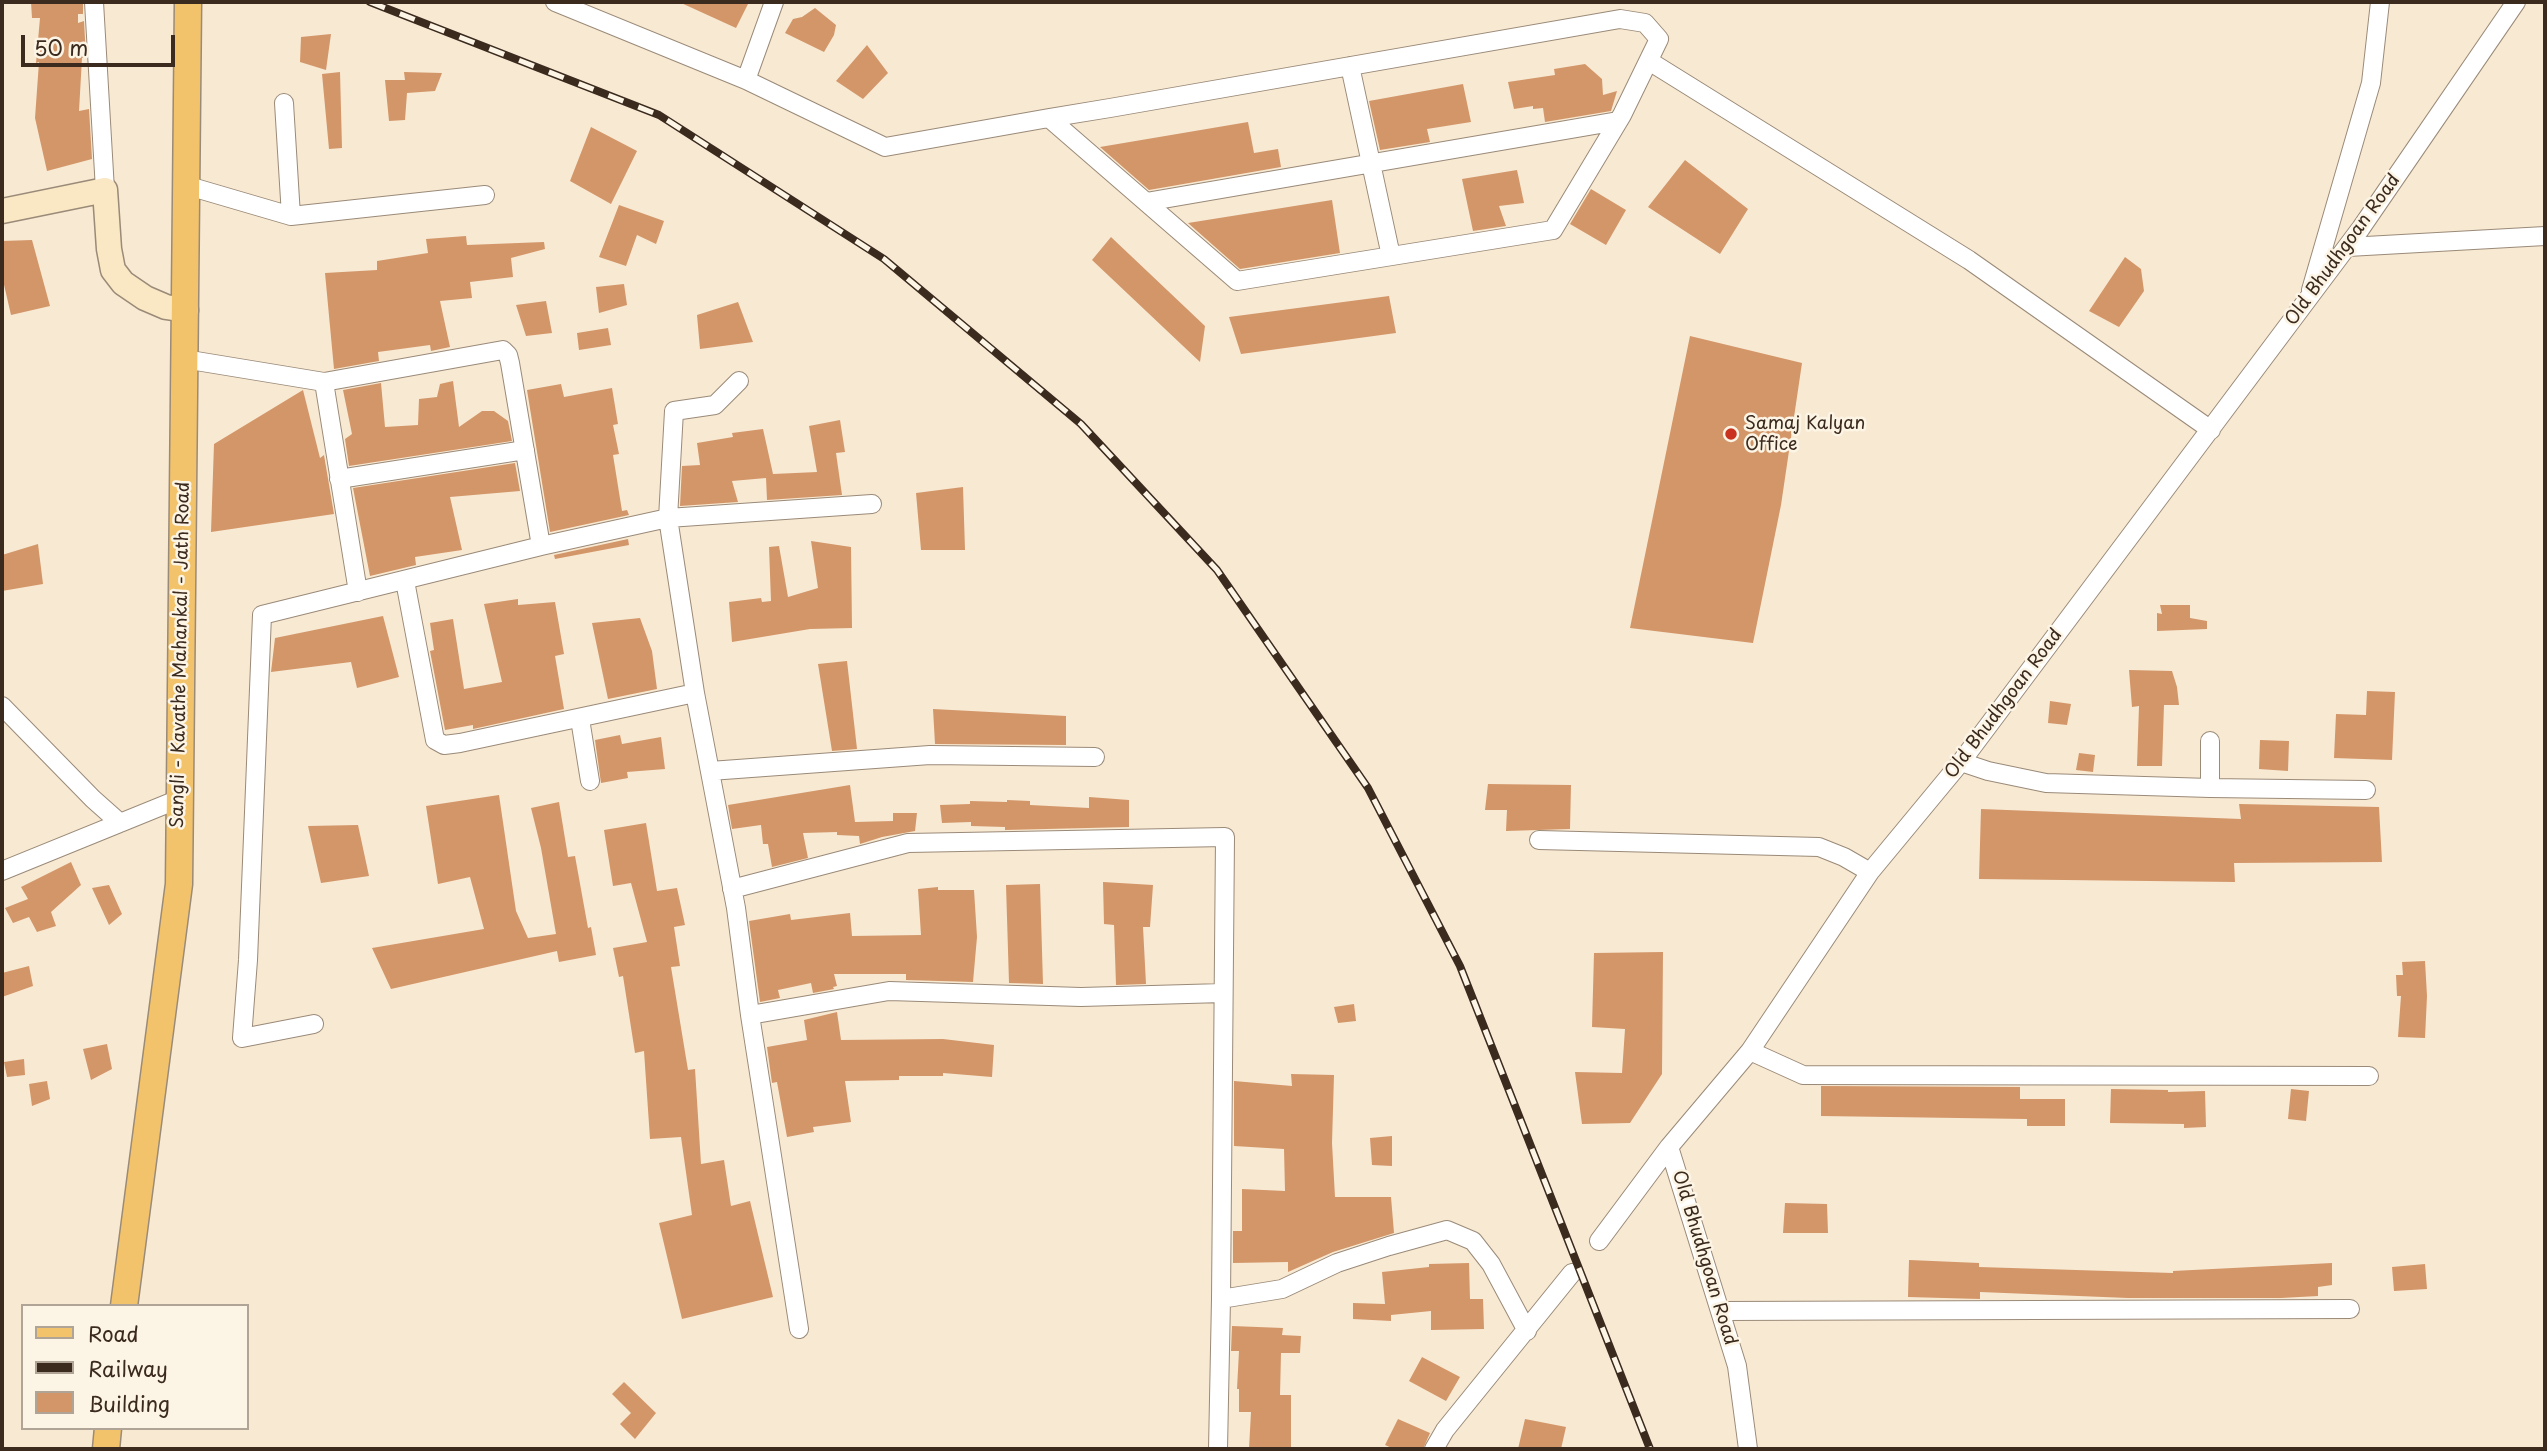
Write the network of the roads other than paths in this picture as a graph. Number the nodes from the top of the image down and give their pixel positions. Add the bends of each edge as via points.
1 (94, 2) edge
2 (188, 2) edge
3 (555, 2) edge
4 (774, 2) edge
5 (2380, 2) edge
6 (2509, 4) edge
7 (1649, 61) junction
8 (1350, 66) junction
9 (746, 80) junction
10 (284, 103) dead end
11 (1049, 118) junction
12 (1618, 121) junction
13 (1371, 163) junction
14 (186, 185) junction
15 (105, 190) junction
16 (485, 195) dead end
17 (1146, 202) junction
18 (2, 211) edge
19 (291, 216) junction
20 (2545, 236) edge
21 (2348, 247) junction
22 (1391, 256) junction
23 (2308, 300) junction
24 (186, 310) junction
25 (184, 359) junction
26 (324, 382) junction
27 (739, 382) dead end
28 (2211, 429) junction
29 (525, 450) junction
30 (338, 479) junction
31 (872, 504) dead end
32 (668, 518) junction
33 (541, 546) junction
34 (405, 581) junction
35 (358, 592) junction
36 (695, 693) junction
37 (2, 706) edge
38 (580, 719) junction
39 (2210, 741) dead end
40 (1094, 757) dead end
41 (1961, 762) junction
42 (710, 771) junction
43 (590, 781) dead end
44 (2210, 789) junction
45 (2366, 790) dead end
46 (179, 799) junction
47 (120, 823) junction
48 (1539, 840) dead end
49 (2, 871) edge
50 (1870, 872) junction
51 (732, 889) junction
52 (1223, 993) junction
53 (750, 1015) junction
54 (314, 1024) dead end
55 (1750, 1051) junction
56 (2369, 1076) dead end
57 (1669, 1147) junction
58 (1599, 1241) dead end
59 (1572, 1273) dead end
60 (1221, 1299) junction
61 (124, 1304) edge
62 (2350, 1309) dead end
63 (1722, 1311) junction
64 (799, 1329) dead end
65 (1527, 1331) junction
66 (108, 1430) edge
67 (106, 1449) edge
68 (1218, 1449) edge
69 (1434, 1449) edge
70 (1748, 1449) edge

1 - 15 street
2 - 14 main road, Sangli - Kavathe Mahankal - Jath Road
3 - 9 street
4 - 9 street
5 - 23 street via 2371,83
6 - 21 street, Old Bhudhgoan Road
7 - 8 street via 1659,40 1645,23 1620,19
7 - 12 street
7 - 28 street via 1969,260
8 - 11 street
8 - 13 street
9 - 11 street via 886,146
10 - 19 street
11 - 17 street
12 - 13 street
12 - 22 street via 1553,230
13 - 17 street
13 - 22 street
14 - 19 street
14 - 24 main road, Sangli - Kavathe Mahankal - Jath Road
15 - 18 street
15 - 24 street via 113,270 145,298
16 - 19 street
17 - 22 street via 1237,281
20 - 21 street
21 - 23 street, Old Bhudhgoan Road
23 - 28 street, Old Bhudhgoan Road
24 - 25 main road, Sangli - Kavathe Mahankal - Jath Road
25 - 26 street
25 - 46 main road, Sangli - Kavathe Mahankal - Jath Road
26 - 29 street via 503,349 510,363
26 - 30 street
27 - 32 street via 715,405 674,411
28 - 41 street, Old Bhudhgoan Road
29 - 30 street
29 - 33 street
30 - 35 street
31 - 32 street
32 - 33 street
32 - 36 street
33 - 34 street
34 - 35 street
34 - 38 street via 435,740 443,745 460,743
35 - 54 street via 262,615 242,1038
36 - 38 street
36 - 42 street
37 - 47 street
38 - 43 street
39 - 44 street
40 - 42 street via 930,755
41 - 44 street via 2046,783
41 - 50 street, Old Bhudhgoan Road
42 - 51 street
44 - 45 street
46 - 47 street
46 - 61 main road, Sangli - Kavathe Mahankal - Jath Road via 178,884
47 - 49 street
48 - 50 street via 1819,847
50 - 55 street, Old Bhudhgoan Road
51 - 52 street via 908,844 1224,837
51 - 53 street
52 - 53 street via 1081,997 889,990
52 - 60 street
53 - 64 street
55 - 56 street via 1802,1075
55 - 57 street, Old Bhudhgoan Road
57 - 58 street
57 - 63 street, Old Bhudhgoan Road
59 - 65 street
60 - 65 street via 1282,1289 1389,1245 1447,1230 1473,1241 1491,1264
60 - 68 street
62 - 63 street
63 - 70 street, Old Bhudhgoan Road via 1742,1388
65 - 69 street
66 - 67 main road

